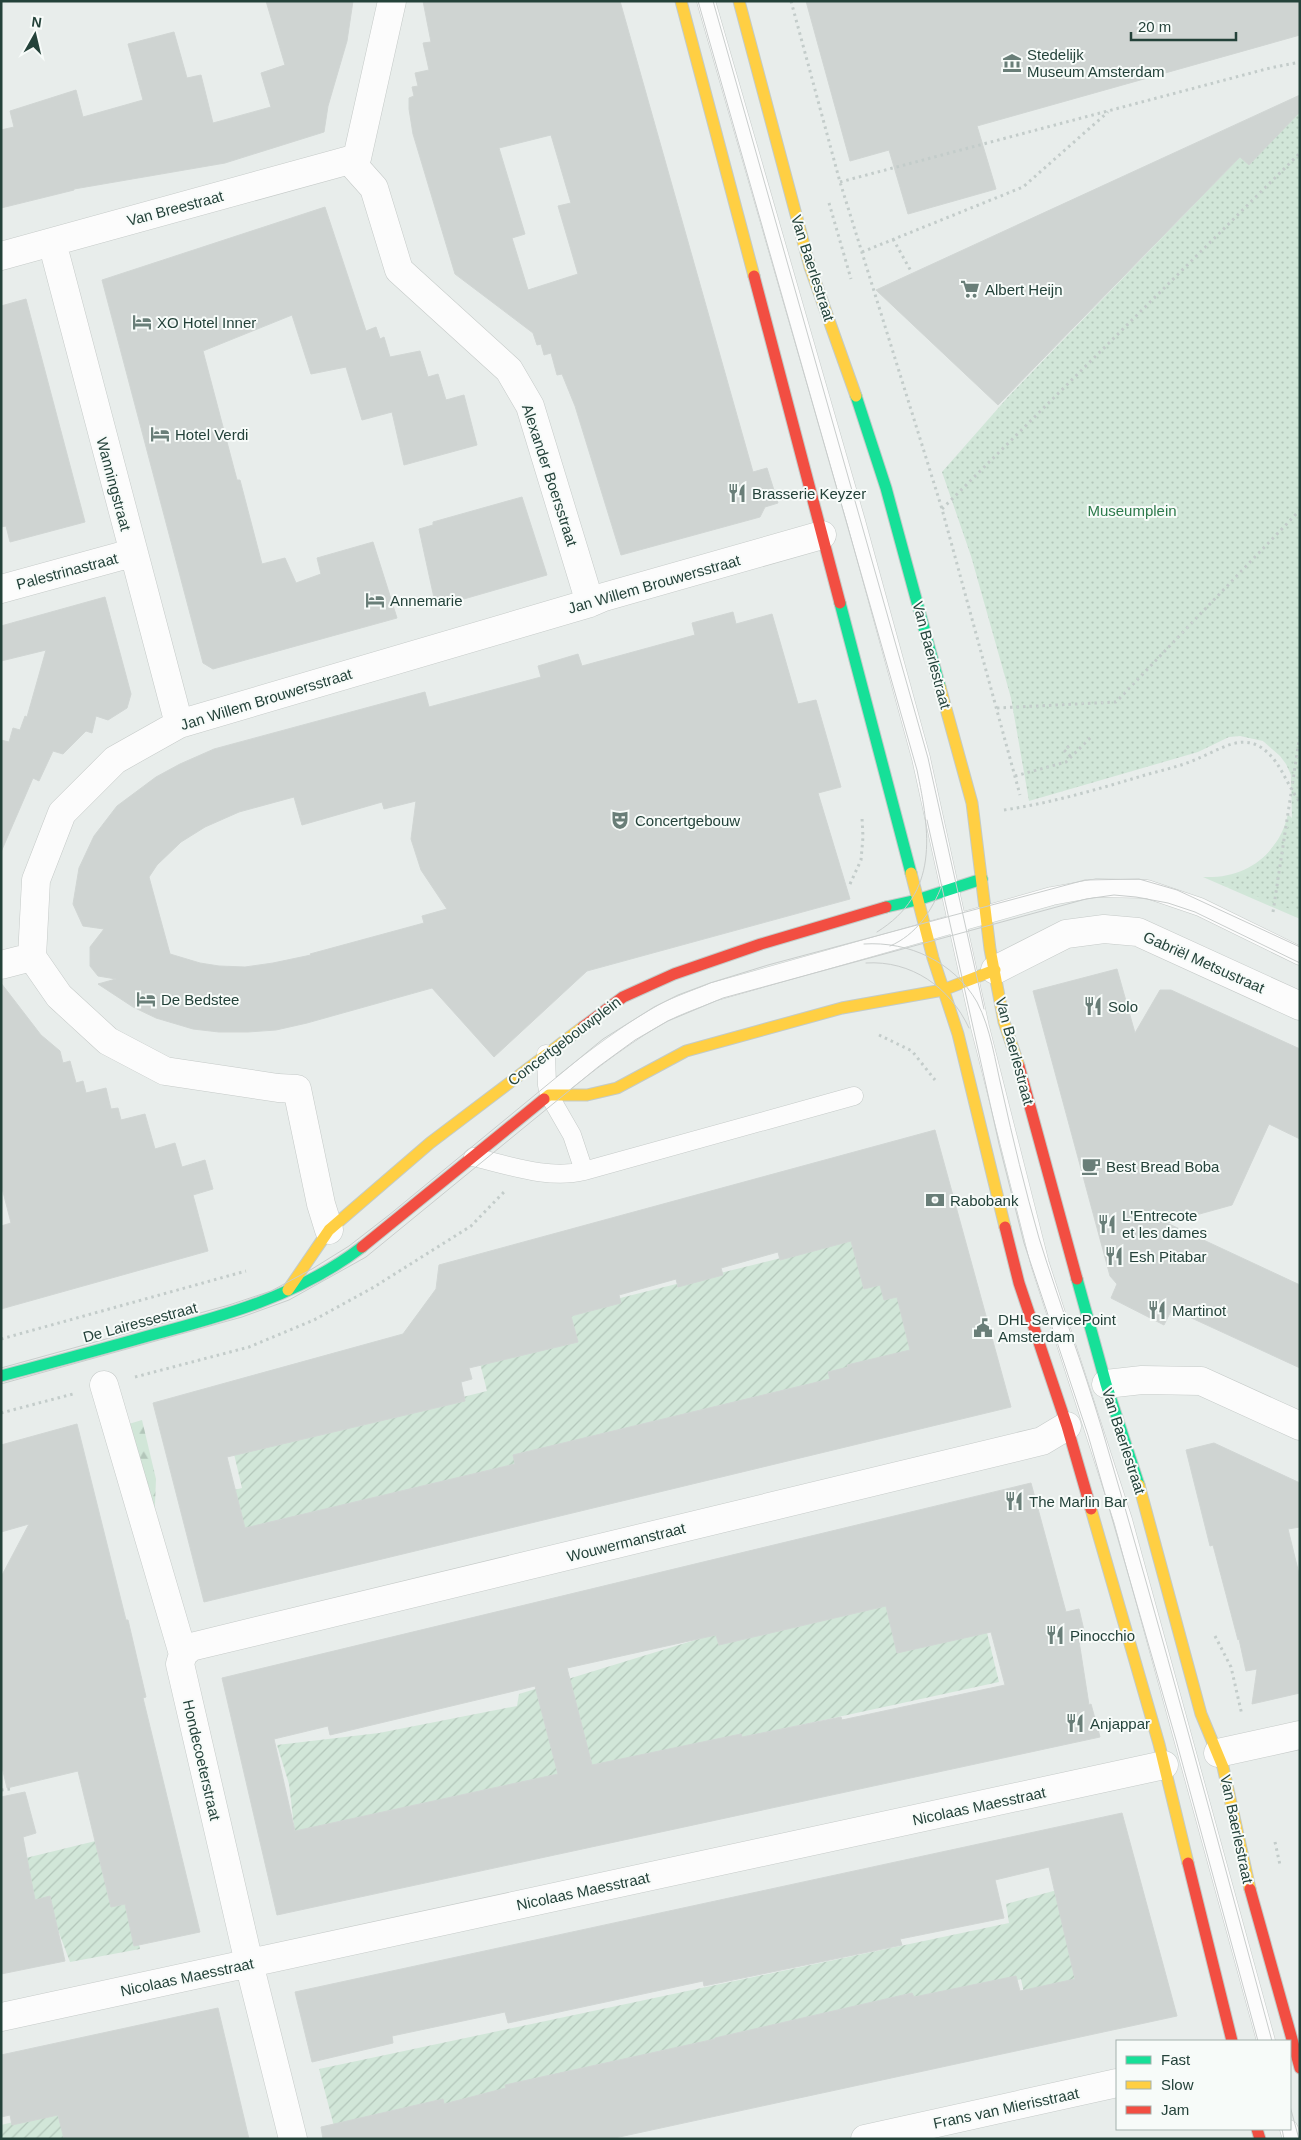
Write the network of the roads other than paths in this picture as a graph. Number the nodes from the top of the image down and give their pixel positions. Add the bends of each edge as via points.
1 (392, 1) edge
2 (681, 1) edge
3 (706, 1) edge
4 (738, 1) edge
5 (349, 160) junction
6 (52, 242) junction
7 (1, 256) edge
8 (822, 535) junction
9 (132, 553) junction
10 (1, 589) edge
11 (590, 603) junction
12 (179, 724) junction
13 (982, 879) junction
14 (950, 890) junction
15 (917, 900) junction
16 (987, 915) junction
17 (957, 924) junction
18 (926, 932) junction
19 (1300, 956) edge
20 (32, 957) junction
21 (1, 965) edge
22 (995, 970) junction
23 (969, 980) junction
24 (943, 990) junction
25 (1300, 1006) edge
26 (546, 1054) junction
27 (549, 1095) junction
28 (854, 1096) dead end
29 (473, 1157) junction
30 (584, 1171) junction
31 (329, 1230) junction
32 (285, 1293) junction
33 (1, 1376) edge
34 (1106, 1384) junction
35 (104, 1386) dead end
36 (1067, 1426) junction
37 (1300, 1426) edge
38 (183, 1654) junction
39 (1300, 1736) edge
40 (1218, 1753) junction
41 (1164, 1765) junction
42 (249, 1963) junction
43 (1, 2017) edge
44 (1232, 2040) edge
45 (1266, 2040) edge
46 (1296, 2049) edge
47 (1116, 2083) edge
48 (293, 2139) edge
49 (865, 2139) edge

1 - 5 street via 357,158
2 - 8 street
3 - 14 lane, Van Baerlestraat via 921,758
4 - 13 street, Van Baerlestraat via 810,267 886,488 972,803
5 - 6 street, Van Breestraat
5 - 11 street, Alexander Boersstraat via 374,188 399,270 509,370 530,406
6 - 7 street, Van Breestraat
6 - 9 street, Wanningstraat
8 - 11 street, Jan Willem Brouwersstraat
8 - 15 street
9 - 10 street, Palestrinastraat
9 - 12 street, Wanningstraat
11 - 12 street, Jan Willem Brouwersstraat
12 - 20 street, Jan Willem Brouwersstraat via 115,760 62,812 36,880
13 - 14 street, Concertgebouwplein
13 - 16 street, Van Baerlestraat
14 - 15 street, Concertgebouwplein
14 - 17 lane, Van Baerlestraat
15 - 18 street
15 - 26 street, Concertgebouwplein via 770,942 674,974 623,997
16 - 17 lane
16 - 19 lane via 1052,896 1096,888 1147,889 1200,907
16 - 22 street, Van Baerlestraat
17 - 18 lane, Concertgebouwplein
17 - 23 lane, Van Baerlestraat
18 - 24 street
18 - 27 lane, Concertgebouwplein via 713,992 664,1012 595,1057
20 - 21 street
20 - 31 street via 59,996 108,1041 164,1071 297,1089
22 - 23 street
22 - 25 street, Gabriël Metsustraat via 1066,934 1104,929 1138,932
22 - 34 street, Van Baerlestraat via 1004,1022 1019,1066
23 - 24 street
23 - 45 lane, Van Baerlestraat via 1037,1255 1123,1520
24 - 27 street via 842,1008 695,1048 617,1088 586,1095
24 - 36 street via 958,1034 1019,1282
26 - 27 lane
26 - 31 street, Concertgebouwplein via 430,1143
27 - 29 street, Concertgebouwplein
27 - 30 lane via 572,1135
28 - 30 lane
29 - 30 lane via 525,1169 570,1174
29 - 32 street, Concertgebouwplein via 353,1256
31 - 32 street, Concertgebouwplein
32 - 33 street, De Lairessestraat via 231,1314
34 - 37 street via 1142,1380 1201,1381
34 - 40 street, Van Baerlestraat via 1139,1485 1201,1714
35 - 38 street, Hondecoeterstraat
36 - 38 street, Wouwermanstraat via 1042,1441 191,1647
36 - 41 street
38 - 42 street, Hondecoeterstraat via 180,1664
39 - 40 street
40 - 46 street, Van Baerlestraat via 1252,1897
41 - 42 street, Nicolaas Maesstraat
41 - 44 street
42 - 43 street, Nicolaas Maesstraat
42 - 48 street, Hondecoeterstraat
47 - 49 street, Frans van Mierisstraat

